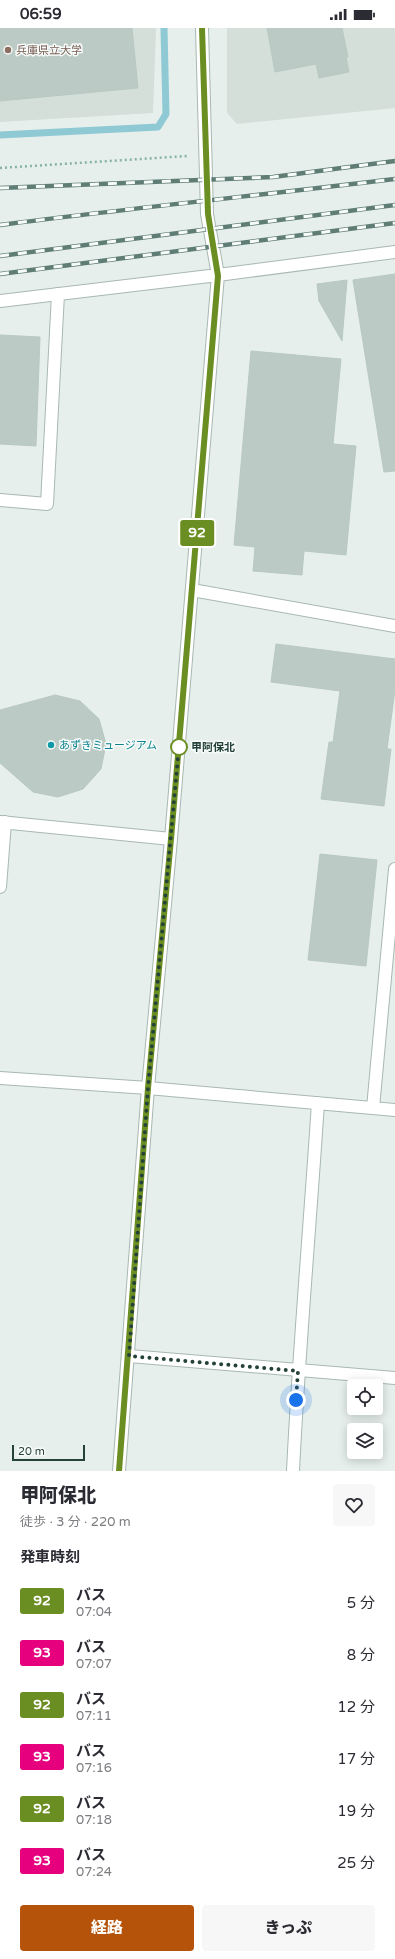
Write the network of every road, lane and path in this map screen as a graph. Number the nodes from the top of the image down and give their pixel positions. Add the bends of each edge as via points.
1 (202, 28) edge
2 (205, 155) junction
3 (0, 168) edge
4 (395, 252) edge
5 (218, 276) junction
6 (58, 294) junction
7 (0, 301) edge
8 (0, 500) edge
9 (192, 590) junction
10 (395, 626) edge
11 (2, 822) edge
12 (171, 839) junction
13 (395, 869) edge
14 (0, 887) edge
15 (392, 950) edge
16 (0, 1078) edge
17 (148, 1088) junction
18 (318, 1103) junction
19 (373, 1108) junction
20 (395, 1110) edge
21 (129, 1356) junction
22 (298, 1371) junction
23 (395, 1378) edge
24 (119, 1471) edge
25 (293, 1471) edge

1 - 2 street
2 - 3 path
2 - 5 street via 208,214
4 - 5 street
5 - 6 street
5 - 9 street
6 - 7 street
6 - 8 street via 47,504
9 - 10 street
9 - 12 street
11 - 12 street
11 - 14 street
12 - 17 street
13 - 15 street
15 - 19 street
16 - 17 street
17 - 18 street
17 - 21 street
18 - 19 street
18 - 22 street
19 - 20 street
21 - 22 street
21 - 24 street
22 - 23 street
22 - 25 street

